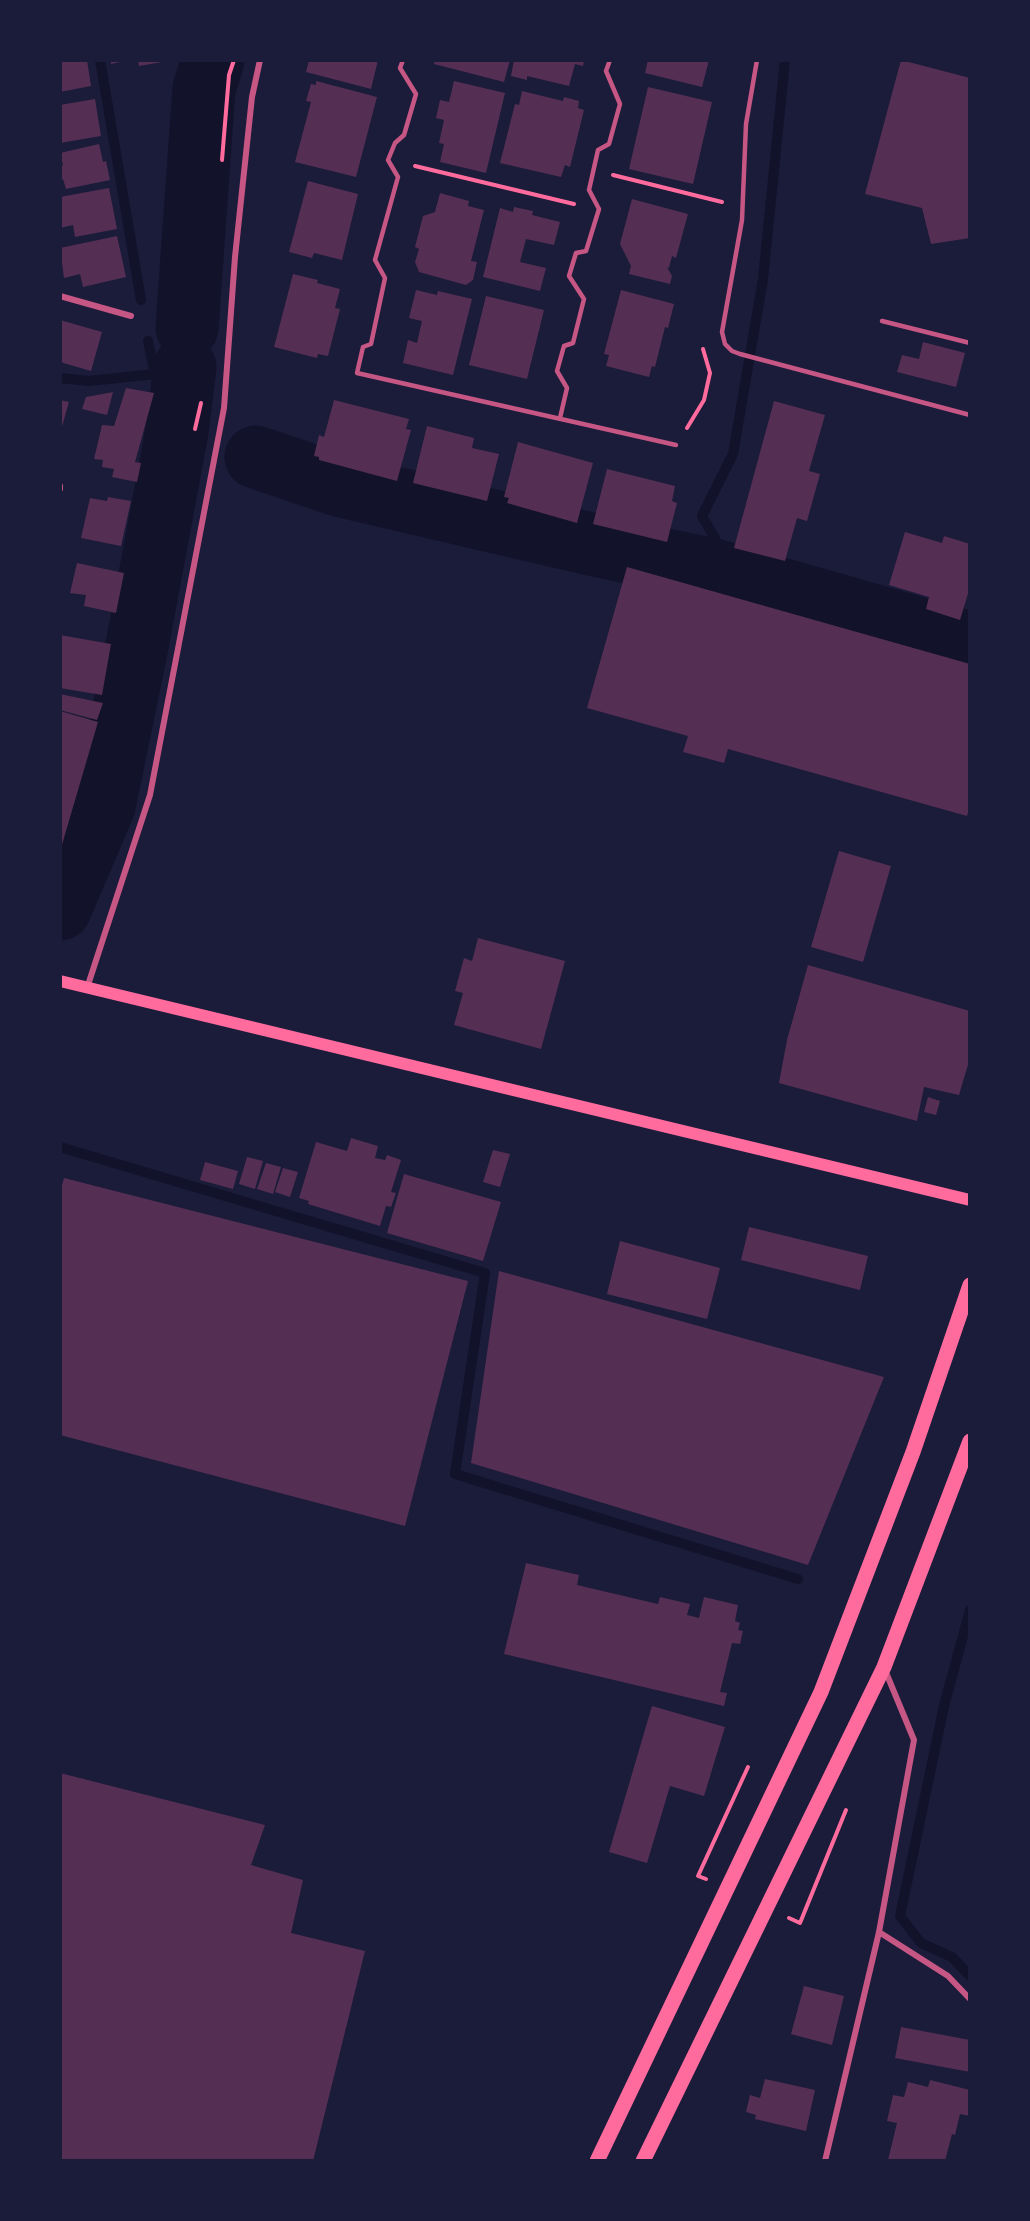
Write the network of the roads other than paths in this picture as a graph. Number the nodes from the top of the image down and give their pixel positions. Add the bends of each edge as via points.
1 (260, 60) edge
2 (403, 60) edge
3 (610, 60) edge
4 (757, 60) edge
5 (60, 296) edge
6 (131, 316) dead end
7 (882, 321) dead end
8 (970, 343) edge
9 (970, 415) edge
10 (560, 418) junction
11 (676, 445) dead end
12 (60, 981) edge
13 (87, 988) junction
14 (970, 1200) edge
15 (970, 1285) edge
16 (970, 1441) edge
17 (884, 1666) junction
18 (879, 1932) junction
19 (970, 1999) edge
20 (597, 2161) edge
21 (643, 2161) edge
22 (825, 2161) edge

1 - 13 street via 235,257 222,419 150,795
2 - 10 lane via 400,68 416,94 404,135 395,142 388,160 398,177 375,260 385,278 371,344 363,347 357,373
3 - 10 lane via 606,71 620,104 609,144 598,150 589,190 599,210 586,251 576,253 569,276 584,298 573,343 564,346 557,371 567,388
4 - 9 lane via 746,124 742,220 722,332 725,344 740,354
5 - 6 street
7 - 8 lane
10 - 11 lane
12 - 13 main road
13 - 14 main road
15 - 20 main road via 913,1452 821,1692
16 - 17 main road
17 - 18 street via 914,1740
17 - 21 main road
18 - 19 street via 948,1976
18 - 22 street

